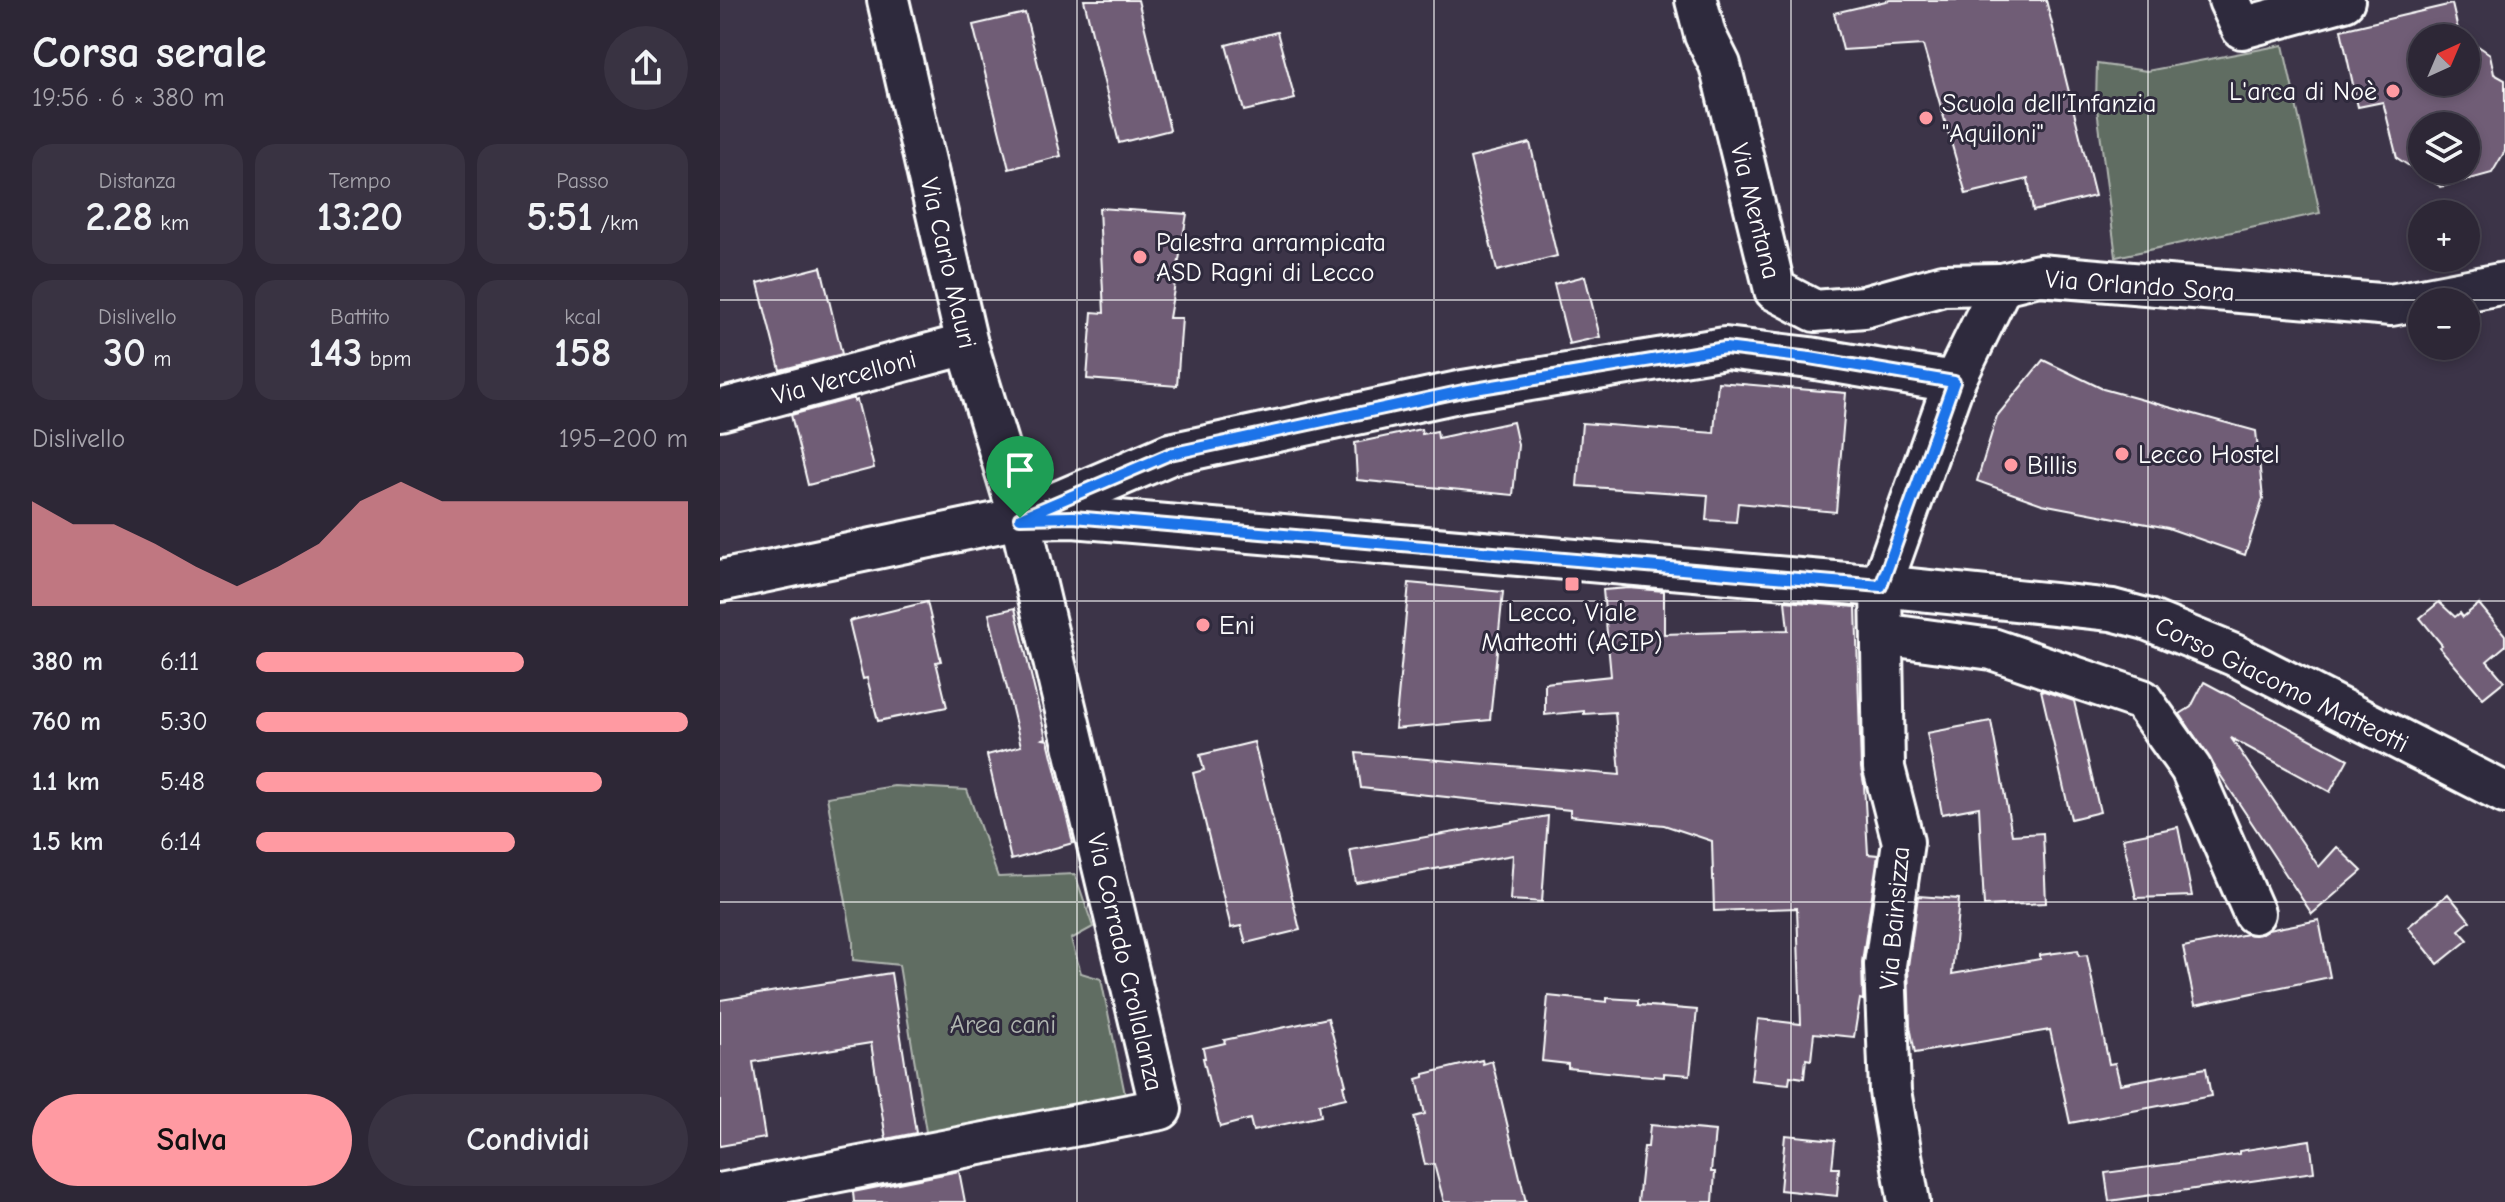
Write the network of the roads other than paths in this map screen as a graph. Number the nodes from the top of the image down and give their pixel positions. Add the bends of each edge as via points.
1 (1696, 0) edge
2 (2229, 0) edge
3 (2344, 0) edge
4 (895, 1) edge
5 (2505, 283) edge
6 (2002, 284) junction
7 (967, 344) junction
8 (1954, 382) junction
9 (720, 410) edge
10 (1020, 518) junction
11 (720, 581) edge
12 (1881, 586) junction
13 (1882, 634) junction
14 (2504, 792) edge
15 (2254, 913) dead end
16 (720, 1194) edge
17 (1909, 1202) edge

1 - 6 street, Via Mentana via 1720,65 1775,290 1815,311 1864,307 1943,285
2 - 3 street via 2242,28
4 - 7 street, Via Carlo Mauri
5 - 6 street, Via Orlando Sora via 2391,305 2039,275
6 - 8 street
7 - 9 street, Via Vercelloni
7 - 10 street, Via Carlo Mauri
8 - 10 street via 1725,348 1463,391 1170,454
8 - 12 street
10 - 11 street, Corso Giacomo Matteotti
10 - 12 street, Corso Giacomo Matteotti via 1073,517
10 - 16 street, Via Corrado Crollalanza via 1161,1109
12 - 13 street, Via Bainsizza
12 - 14 street, Corso Giacomo Matteotti via 2073,604 2146,619 2234,655
13 - 15 street via 1992,649 2142,700 2191,769
13 - 17 street, Via Bainsizza via 1884,768 1903,842 1885,965 1890,1075

